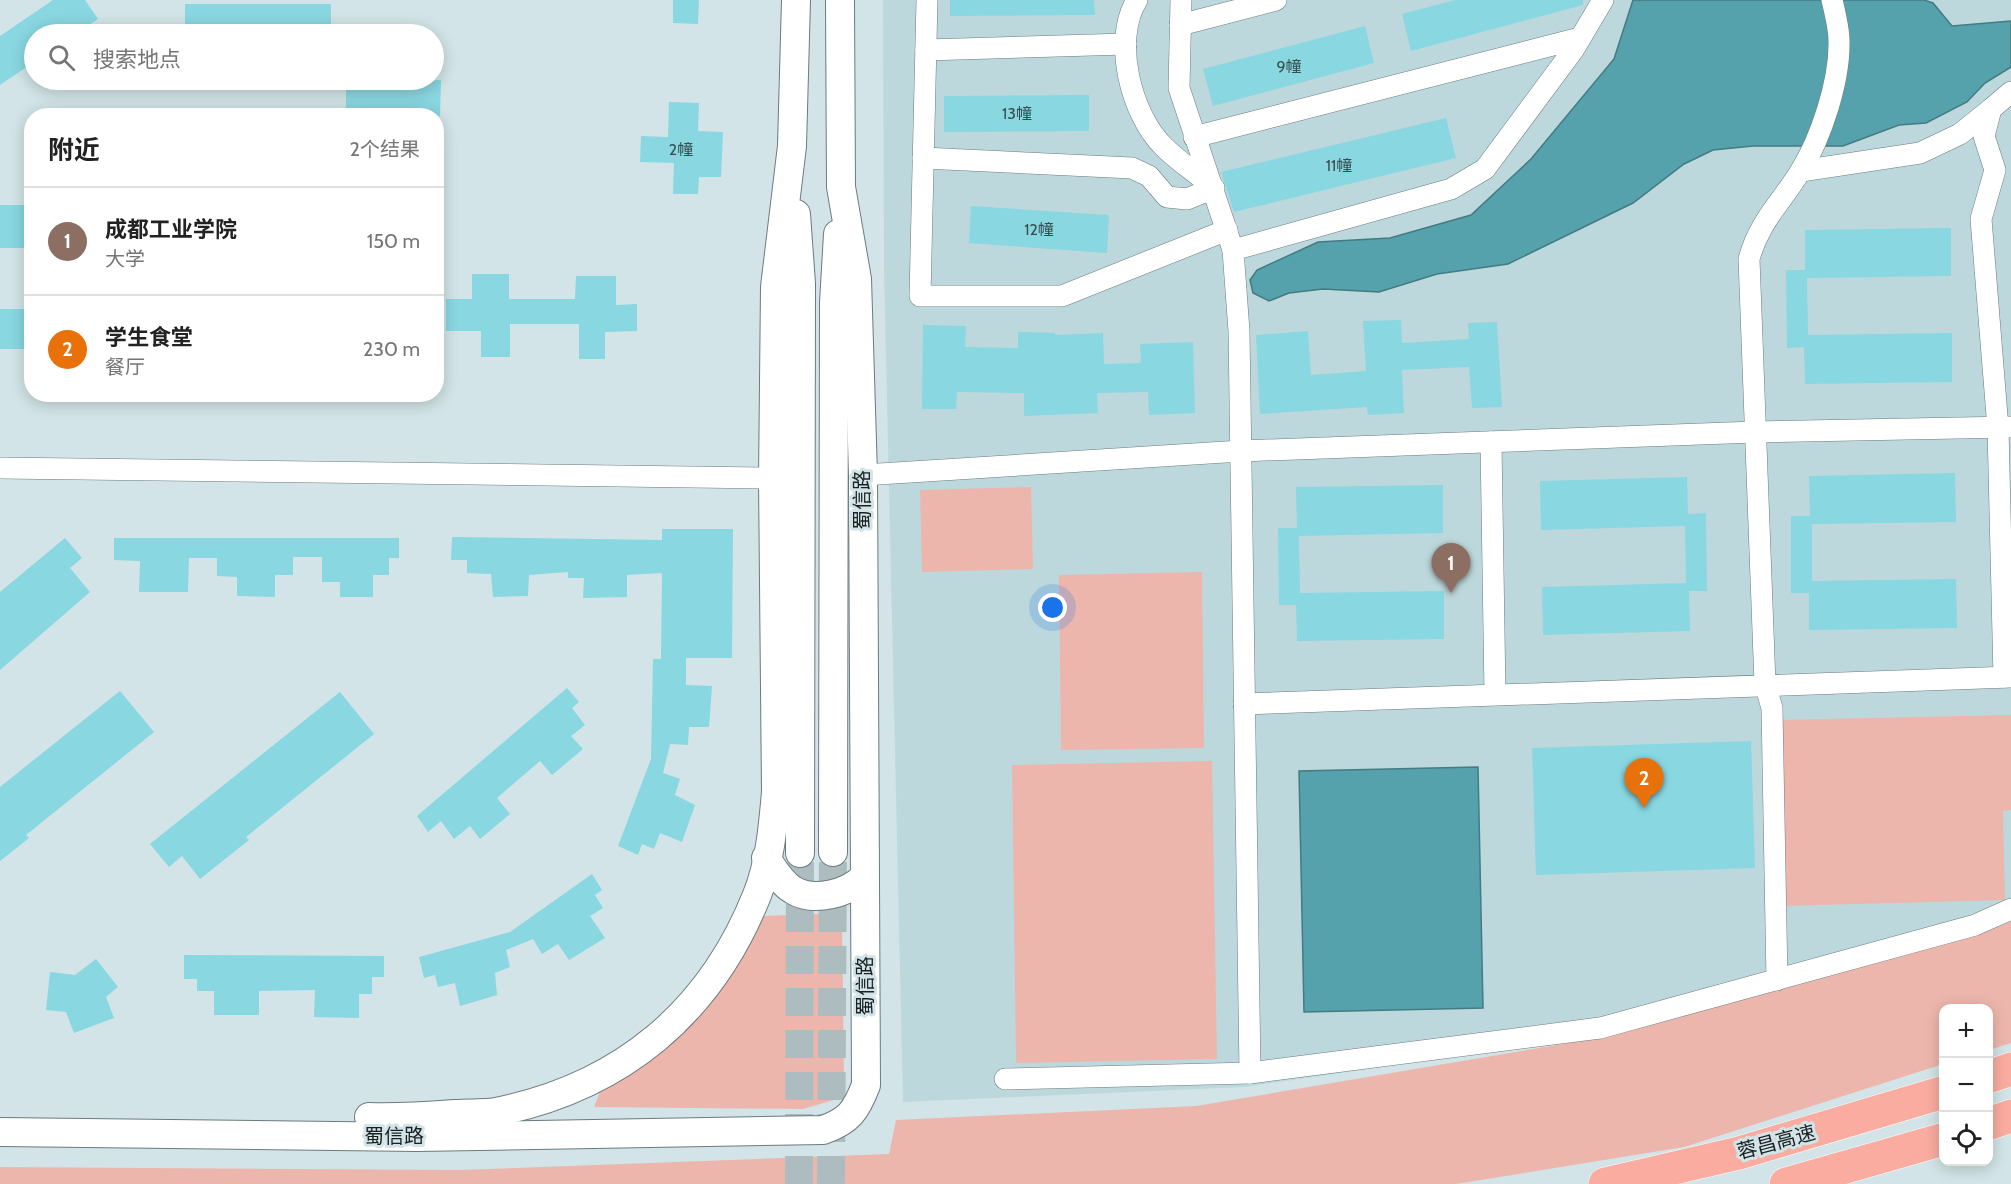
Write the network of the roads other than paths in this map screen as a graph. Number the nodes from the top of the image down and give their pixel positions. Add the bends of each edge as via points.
1 (796, 0) edge
2 (840, 0) edge
3 (927, 0) edge
4 (1137, 0) edge
5 (1181, 0) edge
6 (1276, 0) edge
7 (1603, 0) edge
8 (1832, 0) edge
9 (1180, 25) junction
10 (1580, 38) junction
11 (1126, 44) junction
12 (926, 50) junction
13 (2011, 92) edge
14 (1991, 109) junction
15 (1194, 137) junction
16 (792, 146) junction
17 (923, 158) junction
18 (1801, 171) junction
19 (841, 187) junction
20 (1214, 188) junction
21 (1227, 230) junction
22 (1233, 250) junction
23 (2005, 428) edge
24 (1755, 432) junction
25 (1491, 442) junction
26 (1241, 452) junction
27 (0, 468) edge
28 (862, 475) junction
29 (773, 478) junction
30 (2008, 677) edge
31 (1765, 684) junction
32 (1495, 694) junction
33 (1244, 704) junction
34 (833, 852) tunnel mouth
35 (800, 853) tunnel mouth
36 (766, 858) junction
37 (864, 877) junction
38 (2011, 909) edge
39 (1777, 980) junction
40 (2011, 1069) edge
41 (1250, 1073) junction
42 (1993, 1076) edge
43 (1005, 1079) dead end
44 (1939, 1093) edge
45 (0, 1112) edge
46 (495, 1112) junction
47 (2011, 1116) edge
48 (1993, 1123) edge
49 (770, 1129) junction
50 (0, 1132) edge
51 (1939, 1140) edge
52 (1605, 1184) edge
53 (1786, 1184) edge

1 - 16 main road, 蜀信路
2 - 19 main road, 蜀信路
3 - 12 street
4 - 11 street via 1131,10
5 - 9 street
6 - 9 street
7 - 10 street
8 - 18 street via 1839,41 1834,82
9 - 15 street via 1179,88
10 - 15 street
10 - 22 street via 1485,169 1451,189
11 - 12 street
11 - 20 street via 1128,80 1143,115 1162,145
12 - 17 street
13 - 14 street
14 - 18 street via 1960,134 1920,153
14 - 23 street via 1984,136 1995,170 1981,219
15 - 20 street
16 - 29 main road, 蜀信路 via 775,287
16 - 35 main road via 801,284
17 - 20 street via 1132,168 1149,176 1167,197 1187,199
17 - 21 street via 920,296 1062,296
18 - 24 street via 1762,223 1749,259
19 - 28 main road, 蜀信路 via 857,279
19 - 34 main road via 834,303
20 - 21 street
21 - 22 street
22 - 26 street
23 - 24 street
23 - 30 street
24 - 25 street
24 - 31 street
25 - 26 street
25 - 32 street
26 - 28 street
26 - 33 street
27 - 29 street
28 - 37 main road, 蜀信路
29 - 36 main road, 蜀信路 via 776,792
30 - 31 street
31 - 32 street
31 - 39 street via 1772,708
32 - 33 street
33 - 41 street
36 - 37 main road via 779,878 795,891 815,896 847,889
36 - 46 main road, 蜀信路 via 758,893 726,958 692,1005 629,1059 603,1075 550,1098
37 - 49 main road, 蜀信路 via 866,1085 841,1124 822,1130
38 - 39 street via 1975,925
39 - 41 street via 1600,1028
40 - 42 highway
41 - 43 street
44 - 52 highway, 蓉昌高速 via 1738,1153
45 - 46 main road, 蜀信路 via 391,1118
46 - 49 main road via 530,1116 769,1113
47 - 48 highway
49 - 50 main road, 蜀信路 via 417,1137
51 - 53 highway

